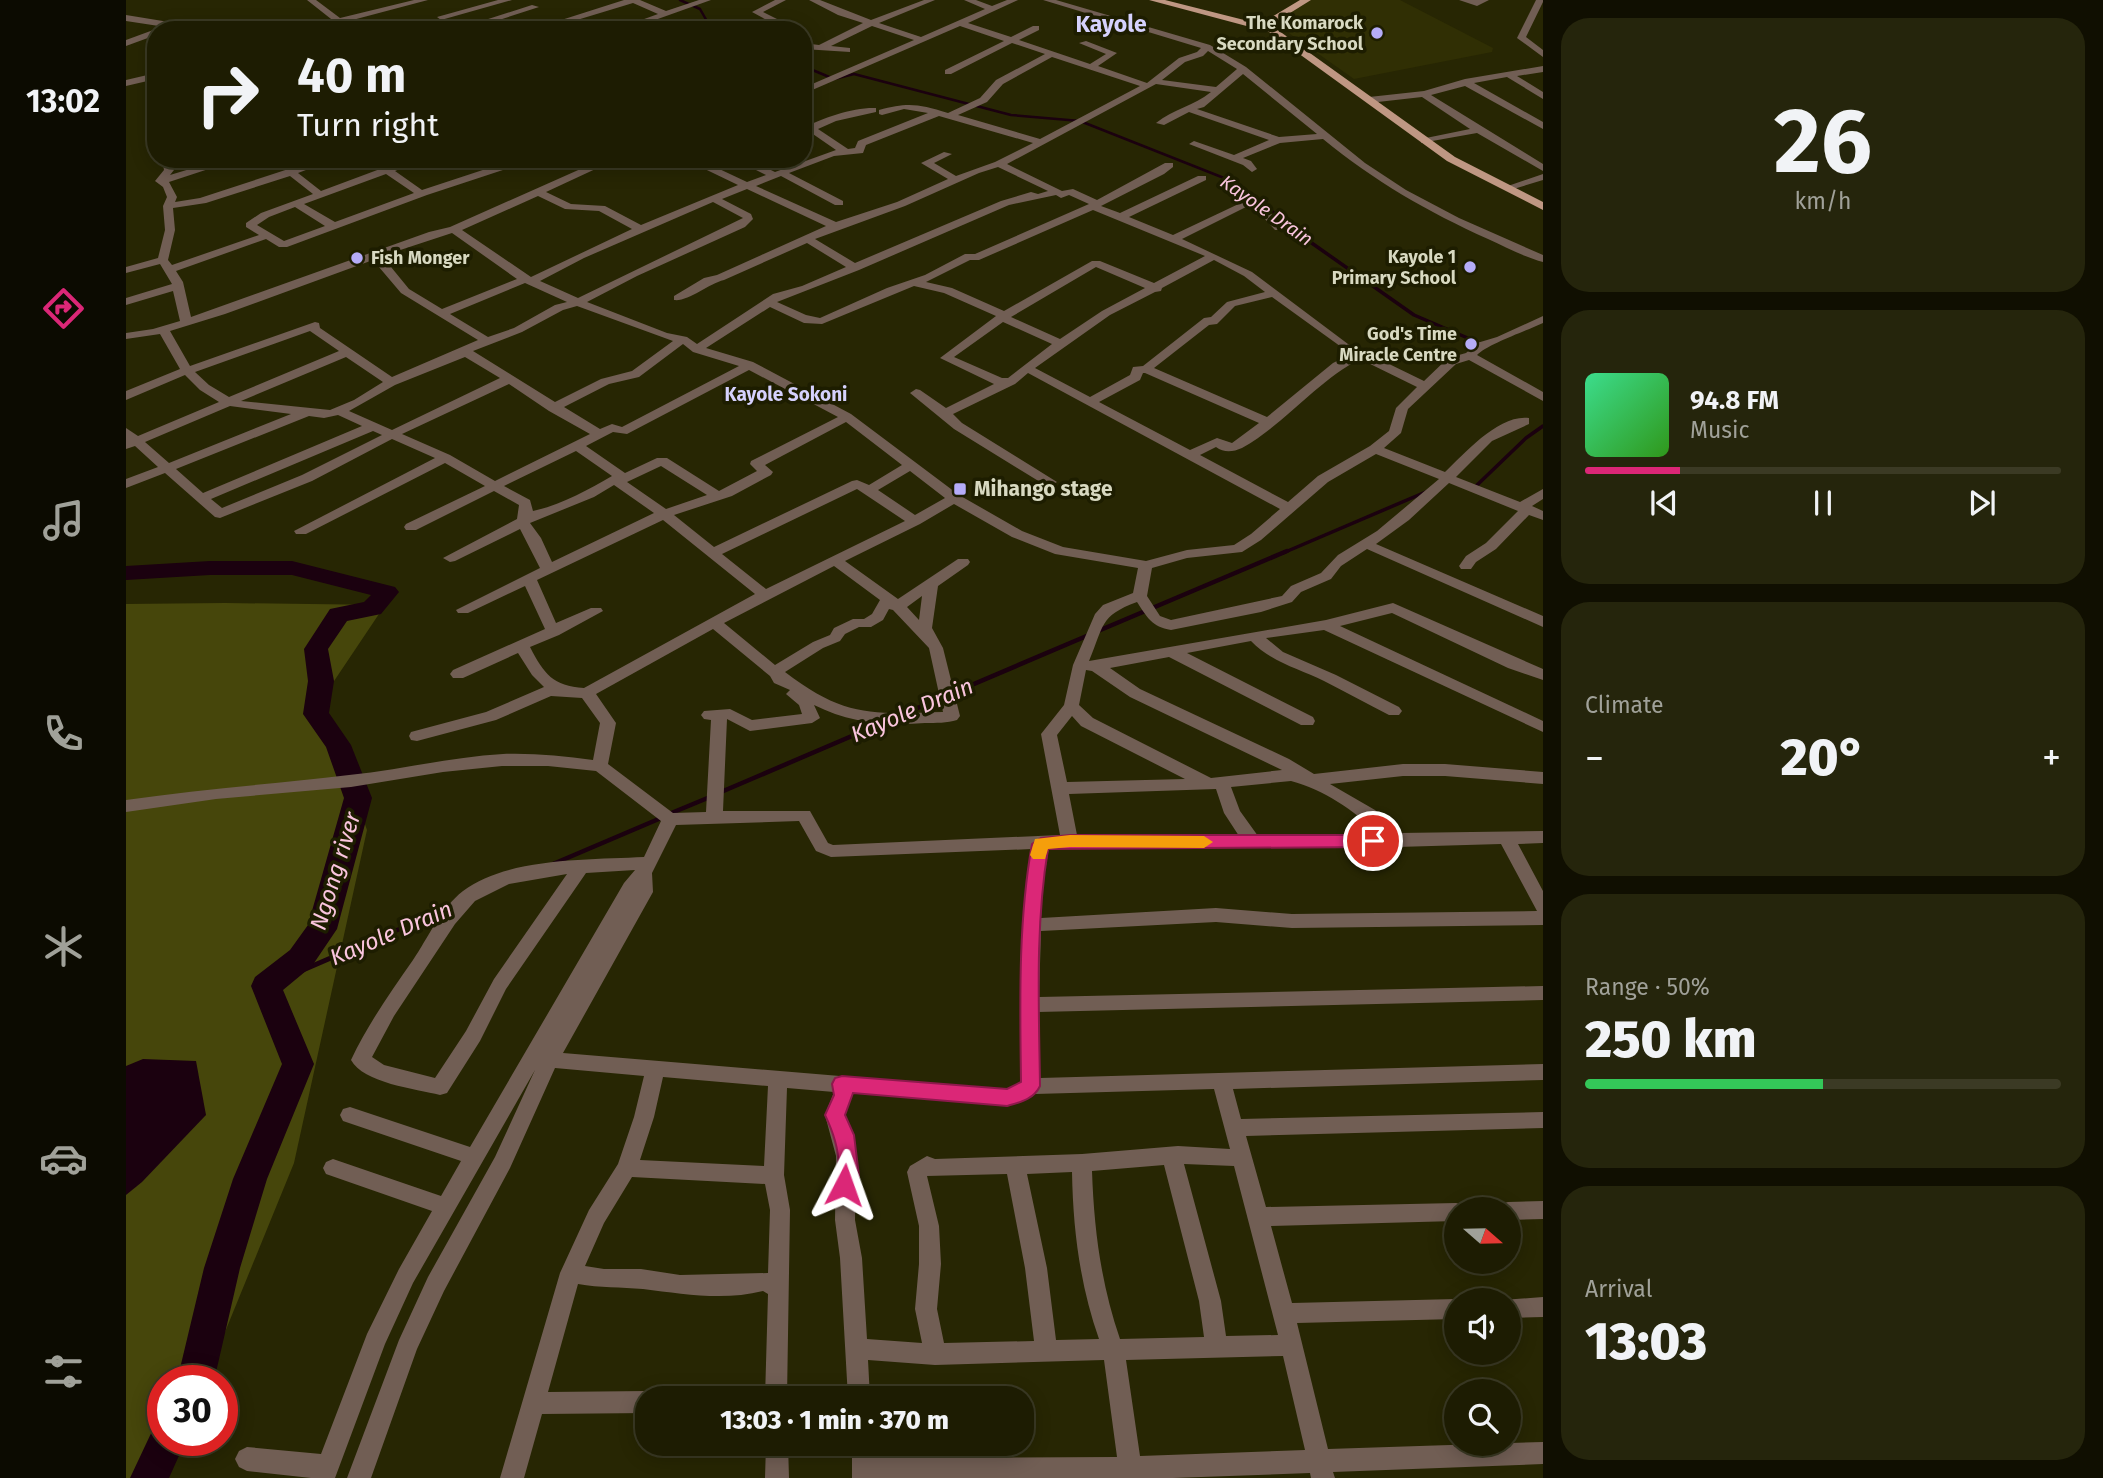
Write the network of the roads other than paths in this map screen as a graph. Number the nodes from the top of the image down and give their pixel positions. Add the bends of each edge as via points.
1 (311, 0) edge
2 (508, 0) edge
3 (707, 0) edge
4 (782, 0) edge
5 (813, 0) edge
6 (931, 0) edge
7 (968, 0) edge
8 (1014, 0) edge
9 (1047, 0) edge
10 (1154, 0) edge
11 (1306, 0) edge
12 (1464, 0) edge
13 (1485, 0) edge
14 (1540, 0) edge
15 (535, 7) dead end
16 (428, 8) edge
17 (992, 9) junction
18 (665, 17) junction
19 (126, 18) edge
20 (141, 20) junction
21 (341, 20) joint
22 (556, 20) joint
23 (147, 21) edge
24 (449, 21) edge
25 (489, 21) edge
26 (559, 21) edge
27 (651, 21) edge
28 (773, 21) edge
29 (126, 23) edge
30 (959, 23) junction
31 (872, 24) junction
32 (1260, 27) junction
33 (1036, 28) dead end
34 (147, 35) edge
35 (922, 40) junction
36 (1013, 41) junction
37 (126, 43) edge
38 (1083, 43) dead end
39 (812, 46) edge
40 (822, 47) junction
41 (1207, 47) junction
42 (847, 50) dead end
43 (1051, 54) junction
44 (1543, 54) edge
45 (1091, 67) junction
46 (1243, 69) junction
47 (1543, 69) edge
48 (948, 72) dead end
49 (1510, 75) junction
50 (147, 78) edge
51 (1465, 82) junction
52 (126, 83) edge
53 (1151, 83) junction
54 (812, 87) edge
55 (1217, 90) junction
56 (1424, 93) junction
57 (1543, 96) edge
58 (1369, 100) junction
59 (1188, 109) junction
60 (944, 115) junction
61 (1161, 123) dead end
62 (1541, 124) edge
63 (812, 128) edge
64 (1478, 130) junction
65 (812, 133) edge
66 (1322, 136) junction
67 (1278, 140) junction
68 (1424, 141) junction
69 (1041, 142) junction
70 (1194, 144) dead end
71 (845, 151) junction
72 (947, 154) dead end
73 (1234, 158) junction
74 (812, 161) edge
75 (999, 164) junction
76 (1169, 165) dead end
77 (169, 168) edge
78 (204, 168) edge
79 (303, 168) edge
80 (384, 168) edge
81 (393, 168) edge
82 (499, 168) edge
83 (591, 168) edge
84 (707, 168) edge
85 (763, 168) edge
86 (794, 168) edge
87 (1543, 168) edge
88 (1252, 169) dead end
89 (387, 170) junction
90 (291, 172) junction
91 (779, 174) junction
92 (1543, 177) edge
93 (1202, 178) dead end
94 (956, 180) junction
95 (160, 181) junction
96 (746, 187) junction
97 (1507, 188) junction
98 (1125, 189) junction
99 (538, 192) junction
100 (422, 193) junction
101 (320, 195) junction
102 (1061, 195) dead end
103 (715, 199) junction
104 (1153, 201) junction
105 (839, 203) dead end
106 (297, 204) junction
107 (1095, 205) junction
108 (168, 206) junction
109 (1543, 207) edge
110 (1119, 218) junction
111 (333, 226) junction
112 (835, 226) junction
113 (1279, 228) dead end
114 (454, 229) junction
115 (641, 229) junction
116 (267, 236) junction
117 (808, 239) junction
118 (1171, 240) junction
119 (376, 256) junction
120 (1214, 256) junction
121 (1543, 259) edge
122 (166, 265) junction
123 (855, 268) junction
124 (126, 270) edge
125 (528, 280) junction
126 (912, 282) junction
127 (177, 286) junction
128 (1157, 289) junction
129 (1276, 293) junction
130 (678, 298) dead end
131 (126, 302) edge
132 (577, 303) junction
133 (768, 303) junction
134 (441, 313) junction
135 (1004, 317) junction
136 (1543, 319) edge
137 (186, 323) junction
138 (163, 329) junction
139 (126, 336) edge
140 (683, 339) junction
141 (487, 341) junction
142 (1062, 344) junction
143 (697, 349) junction
144 (347, 352) junction
145 (466, 352) junction
146 (1360, 354) junction
147 (1470, 356) junction
148 (749, 365) junction
149 (1027, 368) junction
150 (1146, 369) junction
151 (187, 372) junction
152 (509, 379) junction
153 (391, 382) junction
154 (1006, 383) junction
155 (1426, 387) junction
156 (916, 394) dead end
157 (126, 396) edge
158 (1543, 397) edge
159 (1091, 401) junction
160 (229, 402) junction
161 (553, 408) junction
162 (337, 410) junction
163 (309, 412) junction
164 (945, 413) junction
165 (847, 417) junction
166 (1525, 421) dead end
167 (1268, 422) junction
168 (373, 426) junction
169 (392, 434) junction
170 (599, 434) junction
171 (129, 440) edge
172 (576, 445) junction
173 (1375, 449) junction
174 (1188, 456) junction
175 (445, 458) junction
176 (910, 466) junction
177 (167, 468) junction
178 (1446, 477) junction
179 (616, 480) junction
180 (1050, 482) dead end
181 (126, 484) edge
182 (494, 486) junction
183 (869, 490) junction
184 (1543, 493) edge
185 (717, 496) junction
186 (202, 498) junction
187 (954, 498) junction
188 (1289, 508) junction
189 (1527, 509) junction
190 (664, 514) junction
191 (1543, 516) edge
192 (915, 522) junction
193 (523, 523) junction
194 (411, 527) dead end
195 (301, 531) dead end
196 (1368, 545) junction
197 (712, 553) junction
198 (450, 558) dead end
199 (835, 560) junction
200 (962, 562) dead end
201 (1146, 565) junction
202 (1465, 566) dead end
203 (549, 571) junction
204 (530, 580) junction
205 (931, 583) junction
206 (765, 595) junction
207 (1140, 596) junction
208 (898, 606) junction
209 (463, 610) dead end
210 (596, 611) dead end
211 (1219, 616) junction
212 (1541, 619) edge
213 (715, 623) junction
214 (1326, 625) junction
215 (554, 632) junction
216 (1256, 637) junction
217 (1240, 640) junction
218 (522, 646) junction
219 (936, 648) junction
220 (1172, 652) junction
221 (1088, 665) junction
222 (776, 671) junction
223 (458, 674) dead end
224 (1543, 675) edge
225 (587, 693) junction
226 (563, 694) junction
227 (1071, 706) junction
228 (1394, 711) dead end
229 (1307, 721) dead end
230 (1543, 727) edge
231 (417, 736) dead end
232 (600, 766) junction
233 (1543, 778) edge
234 (1310, 780) junction
235 (1215, 784) junction
236 (1059, 788) junction
237 (126, 806) edge
238 (714, 819) junction
239 (670, 820) junction
240 (1543, 837) edge
241 (1507, 839) junction
242 (1070, 841) junction
243 (1397, 841) junction
244 (1253, 842) junction
245 (1041, 844) junction
246 (581, 867) junction
247 (646, 868) junction
248 (1543, 907) edge
249 (1543, 919) edge
250 (1034, 925) junction
251 (1543, 993) edge
252 (1029, 1005) junction
253 (549, 1060) junction
254 (655, 1069) junction
255 (1543, 1072) edge
256 (778, 1080) junction
257 (1221, 1080) junction
258 (842, 1084) junction
259 (1031, 1086) junction
260 (350, 1115) dead end
261 (1543, 1120) edge
262 (1234, 1128) junction
263 (1172, 1156) junction
264 (474, 1157) junction
265 (1242, 1158) junction
266 (1082, 1163) junction
267 (1015, 1165) junction
268 (333, 1168) dead end
269 (627, 1168) junction
270 (774, 1175) junction
271 (445, 1206) junction
272 (1543, 1210) edge
273 (1521, 1211) edge
274 (1444, 1212) edge
275 (1259, 1217) junction
276 (571, 1273) junction
277 (779, 1289) junction
278 (1543, 1307) edge
279 (1521, 1308) edge
280 (1444, 1310) edge
281 (1284, 1313) junction
282 (1291, 1345) junction
283 (1217, 1348) junction
284 (856, 1349) junction
285 (1113, 1349) junction
286 (1046, 1351) junction
287 (935, 1354) junction
288 (776, 1386) edge
289 (858, 1386) edge
290 (635, 1402) edge
291 (533, 1403) junction
292 (1543, 1453) edge
293 (777, 1456) edge
294 (863, 1456) edge
295 (247, 1459) dead end
296 (1321, 1470) edge
297 (325, 1472) edge
298 (1131, 1473) edge
299 (864, 1474) edge
300 (359, 1478) edge
301 (512, 1478) edge
302 (777, 1478) edge

1 - 21 street
2 - 16 street
3 - 18 street
4 - 28 street via 756,12
5 - 31 street
6 - 31 street
7 - 17 street
8 - 17 street
9 - 41 street
10 - 32 main road
11 - 32 main road
12 - 13 street via 1475,4
14 - 44 street via 1521,38
15 - 25 street
16 - 21 street
16 - 24 street
17 - 30 street
18 - 22 street via 633,0
18 - 27 street
19 - 20 street
20 - 23 street
20 - 29 street
22 - 26 street
30 - 35 street
30 - 36 street
31 - 35 street
31 - 40 street
32 - 58 main road via 1280,36
33 - 36 street
34 - 37 street
35 - 54 street
36 - 43 street
36 - 48 street
38 - 45 street via 1113,53
39 - 40 street
40 - 42 street
41 - 46 street
41 - 53 street
43 - 45 street
43 - 60 street via 996,83 978,104
45 - 53 street
46 - 55 street
46 - 66 street
47 - 49 street
49 - 51 street
49 - 57 street
50 - 52 street
51 - 56 street
51 - 62 street
53 - 55 street
53 - 69 street
55 - 59 street
56 - 58 street
56 - 64 street
58 - 68 main road
59 - 61 street
59 - 67 street
60 - 63 street via 909,105 833,119
60 - 69 street
60 - 71 street via 929,114 861,143 860,151
64 - 68 street
64 - 87 street
65 - 71 street
66 - 67 street
66 - 121 street via 1402,192
67 - 73 street
68 - 97 main road
69 - 75 street
70 - 73 street
71 - 74 street
72 - 94 street via 926,163
73 - 88 street
75 - 94 street
75 - 123 street via 1057,191 1005,203
76 - 98 street
77 - 95 street
78 - 95 street
79 - 90 street
80 - 89 street
81 - 89 street
82 - 100 street
83 - 99 street
84 - 96 street
85 - 91 street
86 - 91 street
89 - 100 street
89 - 101 street
90 - 101 street
90 - 108 street via 202,201
91 - 96 street
91 - 105 street
92 - 97 street
93 - 104 street
94 - 112 street
95 - 108 street via 172,197
96 - 103 street
96 - 112 street
97 - 109 main road
98 - 104 street
98 - 107 street
99 - 114 street
99 - 115 street via 569,207 601,208
100 - 111 street
101 - 106 street
102 - 107 street via 1069,191
103 - 115 street
103 - 132 street via 748,219
104 - 110 street
106 - 111 street
106 - 116 street via 250,225
107 - 110 street
107 - 126 street
108 - 122 street
110 - 118 street
111 - 116 street via 283,245
112 - 117 street
113 - 118 street via 1257,205 1248,203
114 - 119 street
114 - 125 street
115 - 125 street
116 - 122 street
117 - 123 street
117 - 130 street via 708,280
118 - 120 street
119 - 134 street via 405,291
119 - 137 street
120 - 128 street
120 - 129 street
122 - 124 street
122 - 127 street
123 - 133 street
125 - 132 street
125 - 134 street
126 - 133 street via 820,322
126 - 135 street via 948,290
127 - 131 street
127 - 137 street
128 - 135 street via 1096,263
128 - 142 street via 1105,313
129 - 146 street
129 - 150 street via 1231,304
132 - 140 street
132 - 141 street
133 - 143 street
134 - 141 street
135 - 142 street
135 - 154 street via 946,358
136 - 147 street via 1481,345
137 - 138 street
138 - 139 street
138 - 151 street
140 - 143 street
140 - 161 street via 635,374
141 - 145 street
142 - 149 street
143 - 148 street
144 - 151 street via 312,326
144 - 153 street
144 - 160 street
145 - 152 street
145 - 153 street
146 - 155 street
146 - 167 street via 1337,366
147 - 155 street via 1452,361
147 - 158 street
148 - 165 street
148 - 170 street via 623,432 612,428
149 - 154 street
149 - 159 street
150 - 159 street via 1137,370 1136,377
150 - 167 street
151 - 157 street
151 - 160 street
152 - 161 street
152 - 169 street
153 - 162 street
154 - 164 street
155 - 173 street via 1402,408 1395,433
156 - 164 street
159 - 174 street
160 - 163 street
160 - 171 street
161 - 170 street
162 - 163 street
162 - 168 street
163 - 177 street
164 - 180 street via 958,426
165 - 176 street
165 - 185 street via 757,464 766,472
166 - 178 street via 1500,429
167 - 174 street via 1236,446 1226,448 1217,442
168 - 169 street
168 - 186 street
169 - 175 street
169 - 186 street via 307,478 221,514
170 - 172 street
171 - 177 street
172 - 179 street via 621,474
172 - 182 street
173 - 178 street
173 - 188 street via 1323,479
174 - 188 street
175 - 182 street
175 - 195 street
176 - 183 street
176 - 187 street
177 - 181 street
177 - 186 street
178 - 189 street
178 - 196 street
179 - 185 street via 662,461
179 - 190 street
179 - 193 street
182 - 193 street via 525,503
182 - 194 street
183 - 192 street
183 - 197 street via 857,484
184 - 189 street via 1523,506
185 - 190 street
187 - 192 street
187 - 201 street via 1039,545
188 - 201 street via 1237,550 1187,554
189 - 191 street
189 - 202 street via 1486,552
190 - 197 street
190 - 203 street
192 - 199 street
193 - 198 street
193 - 203 street
196 - 211 street via 1287,599
196 - 212 street
197 - 206 street
199 - 206 street
199 - 208 street
200 - 205 street
201 - 207 street
203 - 204 street
204 - 209 street
204 - 215 street
205 - 208 street
205 - 219 street via 925,628
206 - 213 street
207 - 211 street via 1163,624
207 - 221 street via 1108,608 1100,617
208 - 219 street
208 - 222 street via 884,603 878,617 849,626
210 - 215 street
211 - 217 street
213 - 222 street
213 - 225 street
214 - 216 street
214 - 224 street via 1393,608
214 - 230 street
215 - 218 street
216 - 217 street
216 - 228 street via 1282,658
217 - 220 street
218 - 223 street
218 - 226 street via 531,665
219 - 222 street via 949,717 865,718 830,708
220 - 221 street
220 - 229 street
221 - 227 street
221 - 234 street
222 - 238 street via 781,684 805,702 812,718 750,726 730,714 714,714
225 - 226 street
225 - 232 street via 608,723
226 - 231 street via 549,691 491,716
227 - 235 street via 1087,722
227 - 236 street via 1049,734
232 - 237 street via 502,760
232 - 239 street
233 - 234 street via 1403,770
234 - 235 street via 1291,775
234 - 243 street via 1368,814
235 - 236 street
235 - 244 street
236 - 242 street
238 - 239 street
238 - 245 street via 804,815 822,847 831,851
239 - 247 street
240 - 241 street
241 - 243 street
241 - 248 street
242 - 244 street
242 - 245 street
243 - 244 street
245 - 250 street via 1034,883
246 - 246 street via 500,984 440,1087 379,1072 361,1060 381,1021 470,895 508,878
246 - 247 street
247 - 253 street via 644,892
247 - 264 street via 630,888
249 - 250 street via 1292,920 1216,915
250 - 252 street
251 - 252 street
252 - 259 street
253 - 254 street
253 - 300 street via 503,1162 407,1347
254 - 256 street
254 - 269 street
255 - 257 street
256 - 258 street
256 - 270 street
257 - 259 street
257 - 262 street
258 - 259 street via 1007,1098
258 - 284 street via 844,1095 835,1115 844,1135 849,1176 844,1198
260 - 264 street
261 - 262 street
262 - 265 street
263 - 265 street
263 - 266 street
263 - 283 street via 1210,1301
264 - 271 street
265 - 275 street
266 - 267 street
266 - 285 street via 1088,1253 1097,1302
267 - 286 street via 1036,1268
267 - 287 street via 926,1165 918,1172 929,1226 926,1309
268 - 271 street
269 - 270 street
269 - 276 street via 596,1217
270 - 277 street
271 - 297 street via 375,1341
272 - 273 street
274 - 275 street
275 - 281 street
276 - 277 street via 680,1285 764,1281
276 - 291 street
277 - 288 street
278 - 279 street
280 - 281 street
281 - 282 street
282 - 283 street
282 - 296 street
283 - 285 street
284 - 287 street
284 - 289 street
285 - 286 street
285 - 298 street
286 - 287 street
290 - 291 street
291 - 301 street
292 - 296 street
293 - 302 street
294 - 299 street
295 - 297 street
296 - 298 street
298 - 299 street

